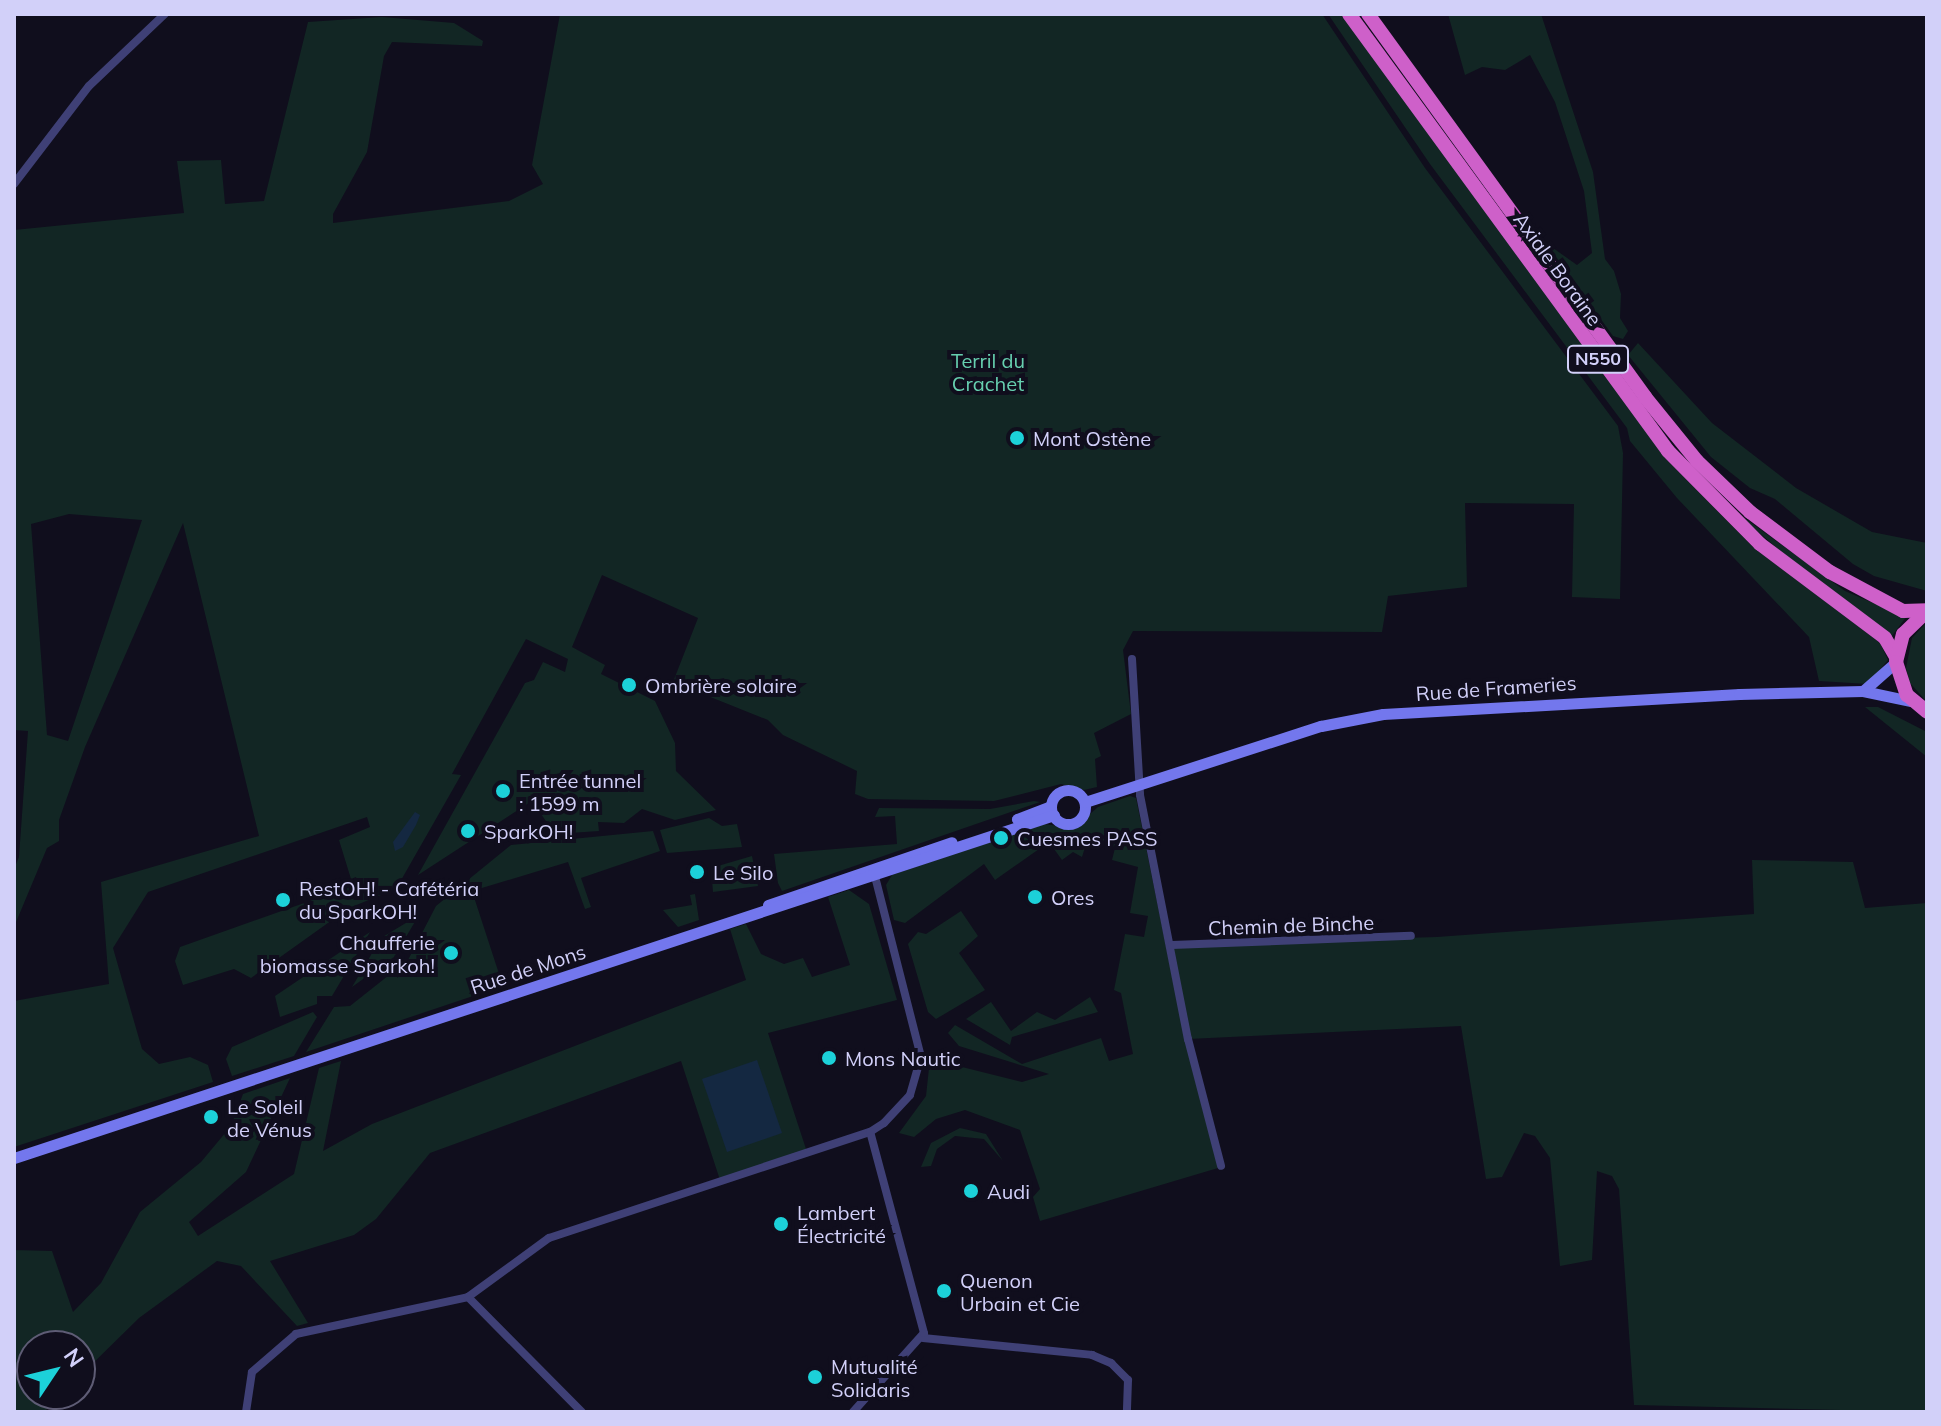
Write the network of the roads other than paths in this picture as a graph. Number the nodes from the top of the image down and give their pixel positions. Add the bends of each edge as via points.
1 (165, 14) edge
2 (1349, 14) edge
3 (1368, 14) edge
4 (14, 184) edge
5 (1927, 610) edge
6 (1132, 659) dead end
7 (1896, 659) junction
8 (1863, 691) junction
9 (1921, 708) edge
10 (1142, 784) junction
11 (1085, 802) junction
12 (1052, 811) junction
13 (874, 872) junction
14 (1411, 936) dead end
15 (1172, 945) junction
16 (870, 1132) junction
17 (14, 1158) edge
18 (1221, 1166) dead end
19 (468, 1297) junction
20 (923, 1338) junction
21 (246, 1412) edge
22 (582, 1412) edge
23 (853, 1412) edge
24 (1127, 1412) edge

1 - 4 street via 86,91
2 - 7 highway, Axiale Boraine / N550 via 1668,451 1760,544 1885,638
3 - 5 highway, Axiale Boraine / N550 via 1697,461 1750,512 1830,572 1903,611
5 - 7 highway via 1903,634
6 - 10 street
7 - 8 main road
7 - 9 highway, Axiale Boraine via 1901,685
8 - 9 main road, Rue de Frameries via 1900,696
8 - 10 main road, Rue de Frameries via 1380,714 1321,726
10 - 11 main road
10 - 15 street
11 - 12 main road via 1067,789 1056,794
11 - 12 main road via 1077,822 1066,824
12 - 13 main road, Rue de Mons
13 - 16 street via 921,1057 910,1095
13 - 17 main road, Rue de Mons
14 - 15 street, Chemin de Binche
15 - 18 street via 1188,1039
16 - 19 street via 549,1238
16 - 20 street via 922,1317
19 - 21 street via 296,1334 252,1372
19 - 22 street
20 - 23 street
20 - 24 street via 1092,1355 1111,1363 1128,1380

